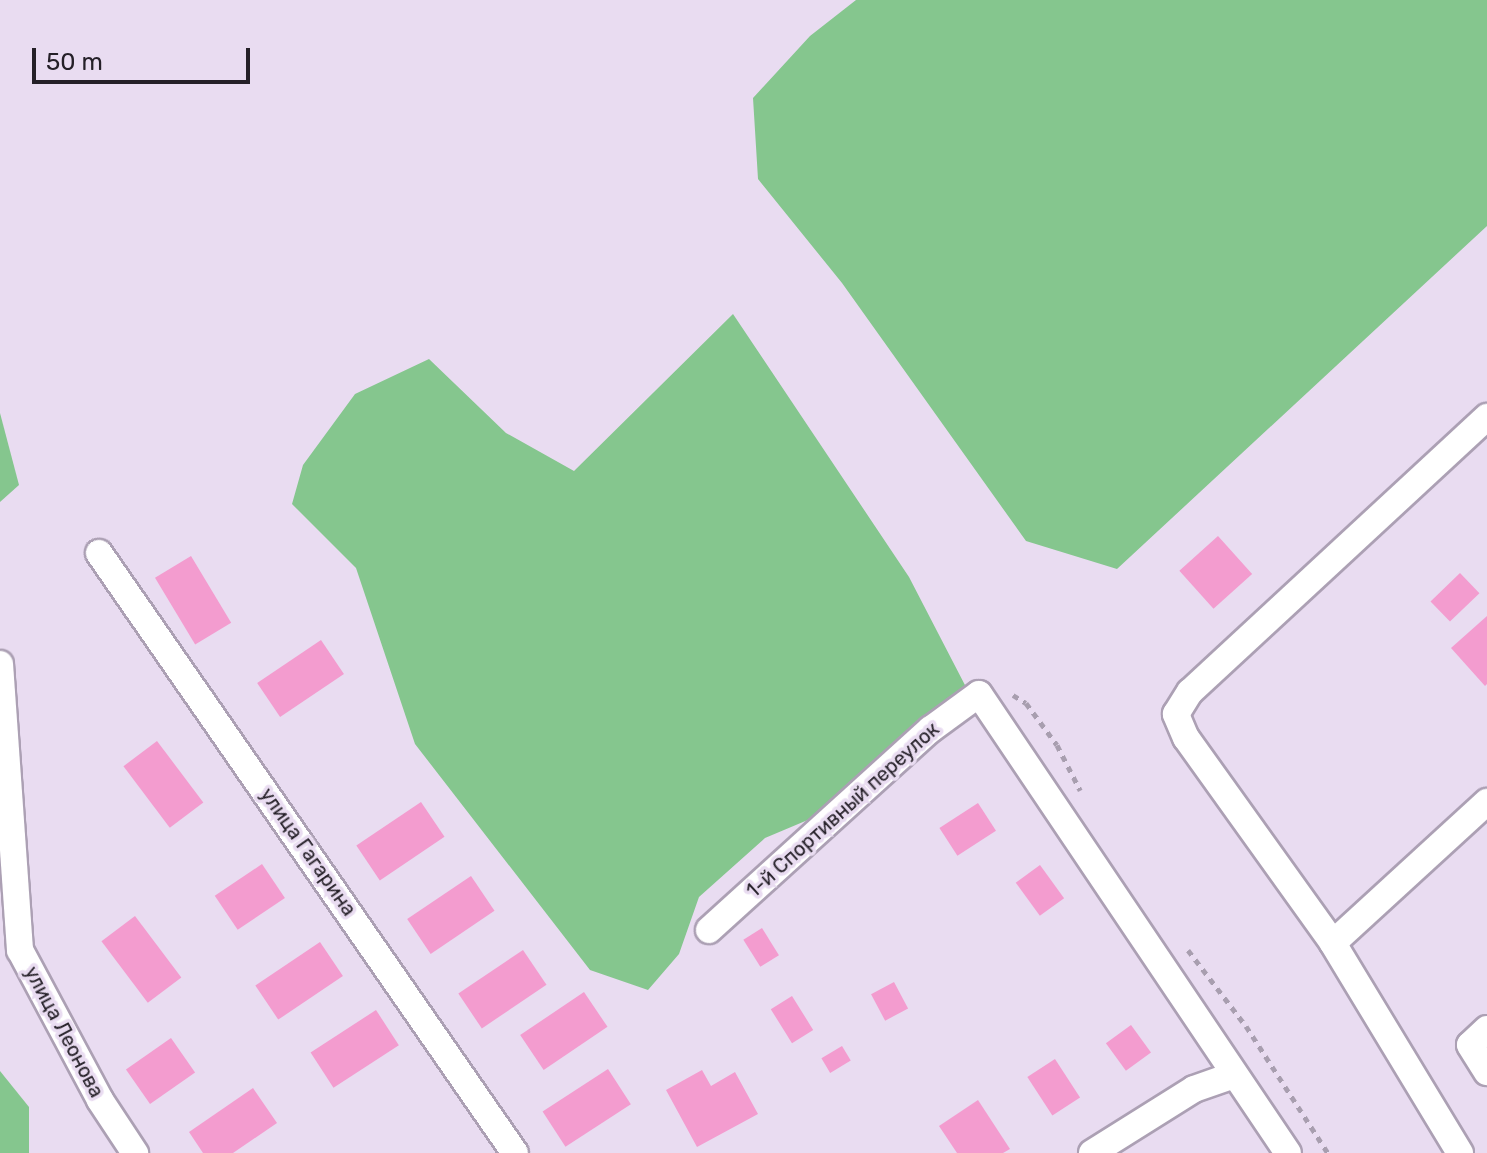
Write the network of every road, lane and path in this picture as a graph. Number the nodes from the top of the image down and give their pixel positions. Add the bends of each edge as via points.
1 (1487, 417) edge
2 (99, 553) dead end
3 (0, 664) edge
4 (1487, 802) edge
5 (709, 930) dead end
6 (1333, 943) junction
7 (1487, 1029) edge
8 (1487, 1072) edge
9 (1234, 1075) junction
10 (135, 1153) edge
11 (515, 1153) edge
12 (1092, 1153) edge
13 (1288, 1153) edge
14 (1460, 1153) edge

1 - 6 street via 1190,692 1176,714 1186,738
2 - 11 street, улица Гагарина
3 - 10 street, улица Леонова via 20,950 100,1100
4 - 6 street
5 - 9 street, 1-й Спортивный переулок via 931,729 979,694
6 - 14 street
7 - 8 street via 1470,1045
9 - 12 street via 1194,1089
9 - 13 street

